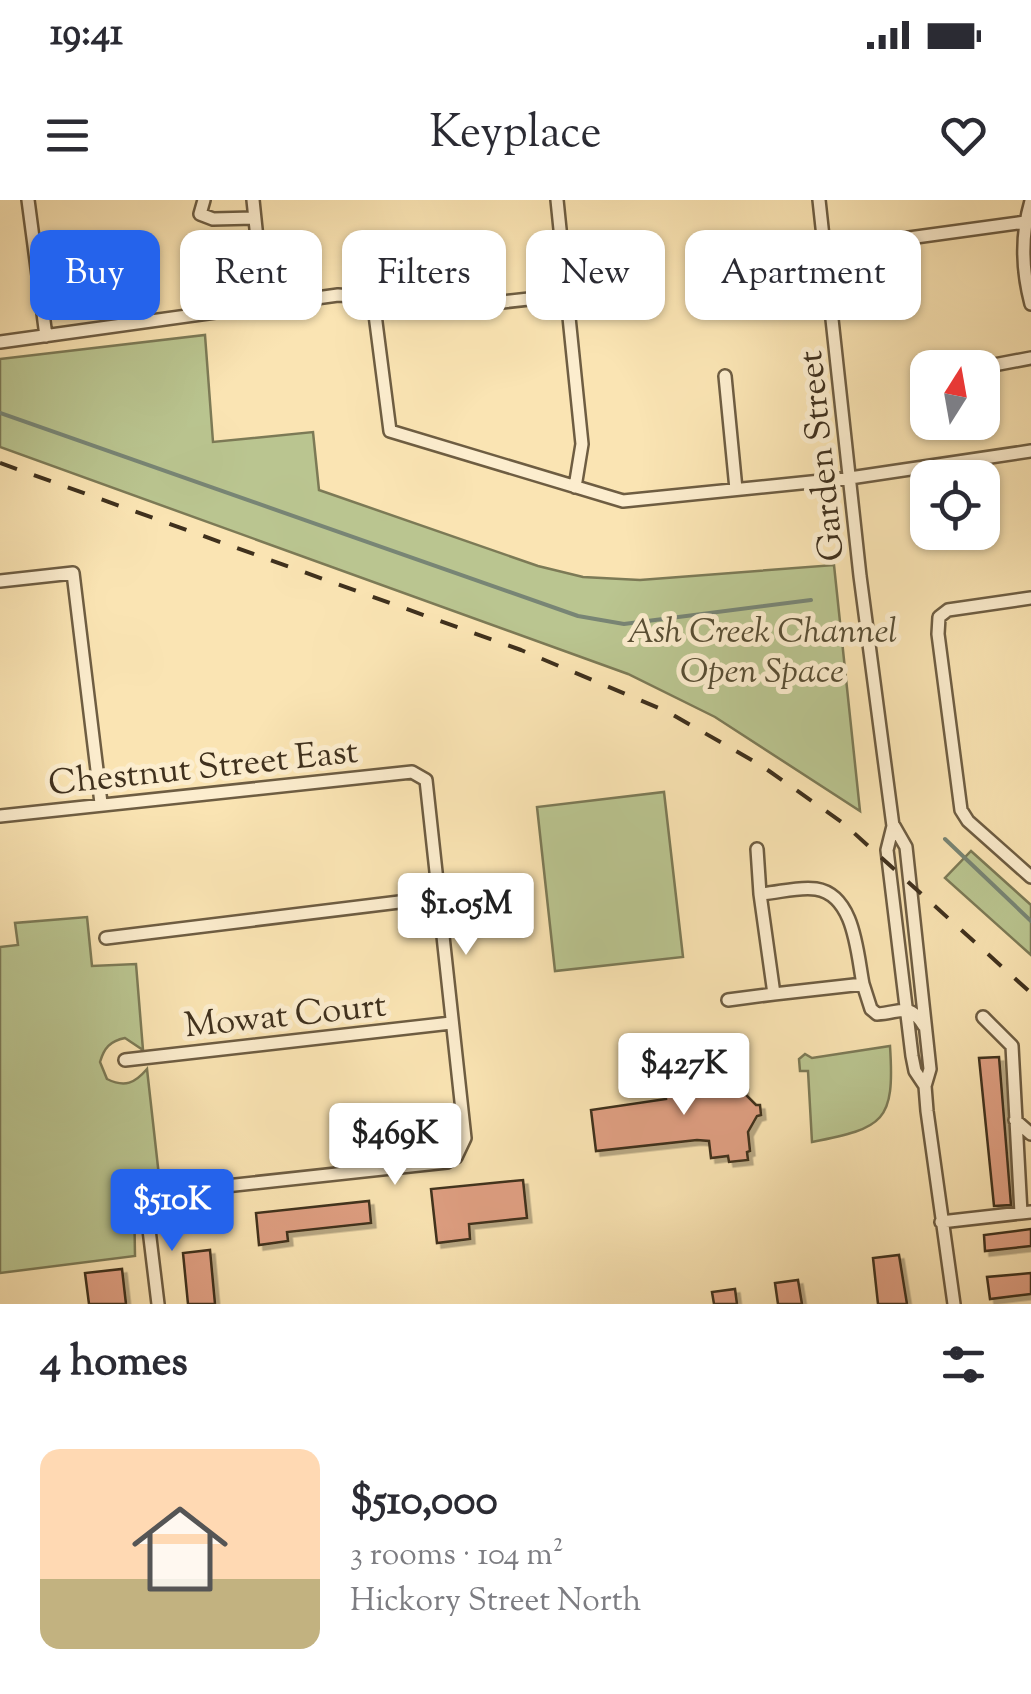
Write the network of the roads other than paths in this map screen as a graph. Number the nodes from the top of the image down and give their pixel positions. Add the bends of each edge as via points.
1 (28, 200) edge
2 (204, 200) edge
3 (253, 200) edge
4 (557, 200) edge
5 (818, 200) edge
6 (1031, 201) edge
7 (254, 218) junction
8 (1025, 222) junction
9 (255, 230) edge
10 (560, 230) edge
11 (921, 236) edge
12 (1031, 304) edge
13 (180, 318) edge
14 (376, 320) edge
15 (568, 320) edge
16 (46, 336) junction
17 (0, 342) edge
18 (1031, 358) edge
19 (1000, 364) edge
20 (725, 376) dead end
21 (1031, 451) edge
22 (850, 478) junction
23 (575, 487) junction
24 (736, 489) junction
25 (0, 582) edge
26 (1031, 598) edge
27 (101, 803) junction
28 (0, 816) edge
29 (894, 826) junction
30 (757, 849) dead end
31 (1031, 876) edge
32 (760, 894) junction
33 (440, 897) junction
34 (106, 938) dead end
35 (863, 984) junction
36 (774, 994) junction
37 (728, 1000) dead end
38 (907, 1009) junction
39 (983, 1018) dead end
40 (451, 1023) junction
41 (926, 1030) junction
42 (125, 1060) dead end
43 (925, 1086) junction
44 (1015, 1120) junction
45 (1031, 1134) edge
46 (1026, 1212) edge
47 (941, 1222) junction
48 (158, 1304) edge
49 (954, 1304) edge

1 - 16 street
2 - 7 street via 200,214 213,219
3 - 7 street
4 - 10 street
5 - 22 street, Garden Street
6 - 8 street
7 - 9 street
8 - 11 street
8 - 12 street via 1024,279
13 - 16 street
14 - 23 street via 390,431
15 - 23 street via 582,444
16 - 17 street
18 - 19 street
20 - 24 street
21 - 22 street
22 - 24 street
22 - 29 street, Garden Street
23 - 24 street via 623,501
25 - 27 street via 73,573
26 - 31 street via 948,610 939,617 938,634 961,810
27 - 28 street, Chestnut Street East
27 - 33 street, Chestnut Street East via 412,772 426,780
29 - 38 street, Garden Street via 887,850
29 - 41 street, Garden Street via 906,846
30 - 32 street
32 - 35 street via 827,892 848,918
32 - 36 street
33 - 34 street
33 - 40 street
35 - 36 street
35 - 38 street via 877,1014
36 - 37 street
38 - 41 street
38 - 43 street, Garden Street via 915,1071
39 - 44 street via 1012,1046
40 - 42 street, Mowat Court
40 - 48 street via 466,1138 456,1157 152,1197 147,1213
41 - 43 street, Garden Street
43 - 47 street, Garden Street
44 - 45 street
44 - 46 street
46 - 47 street
47 - 49 street, Garden Street

